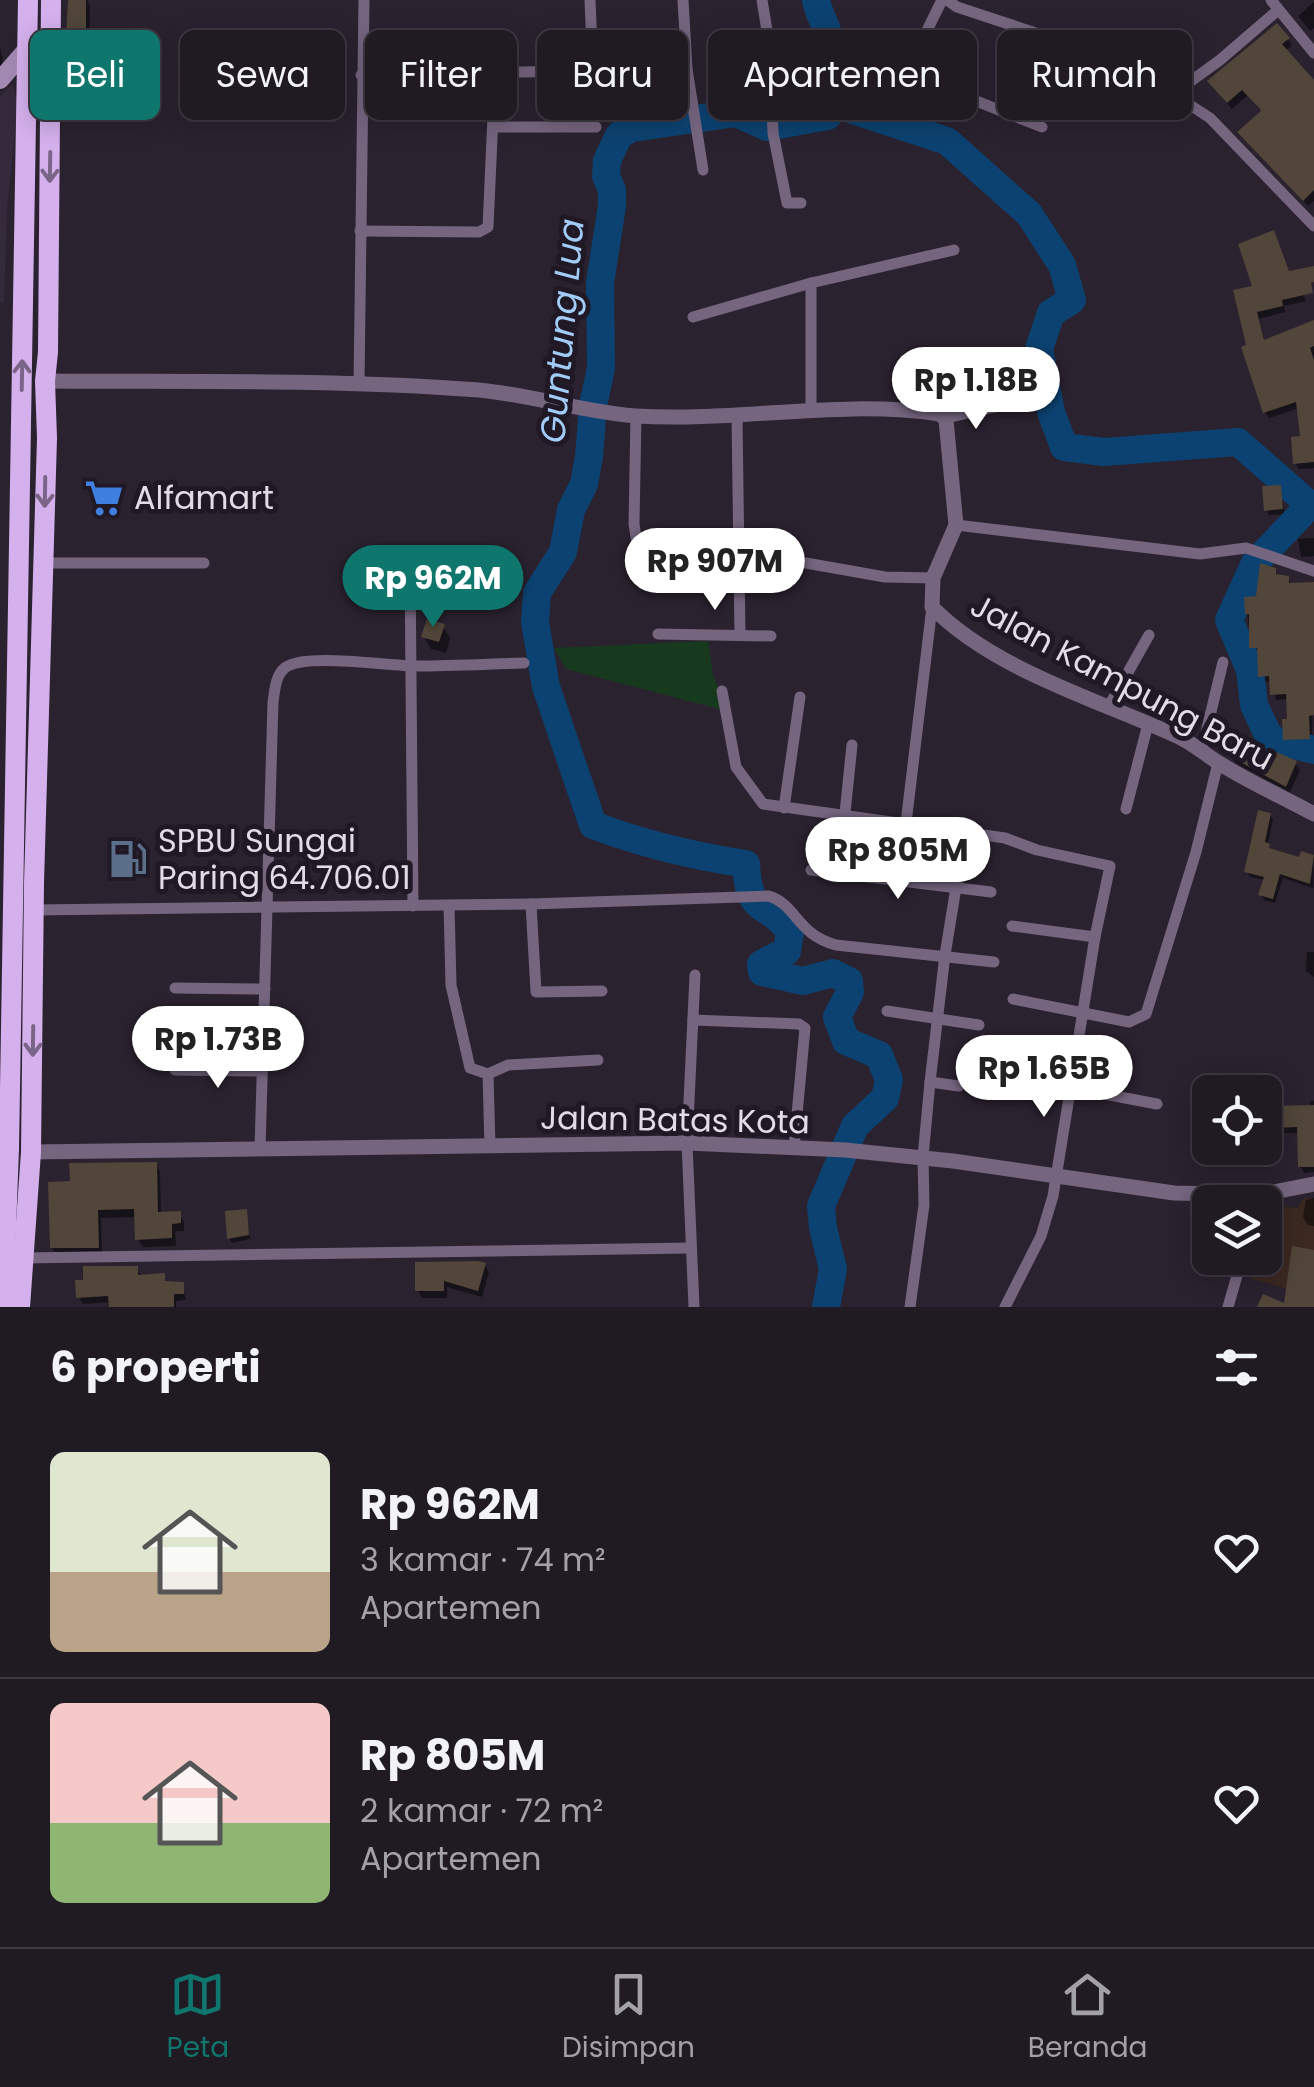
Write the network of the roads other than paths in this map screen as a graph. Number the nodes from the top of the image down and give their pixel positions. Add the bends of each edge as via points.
1 (28, 0) edge
2 (51, 0) edge
3 (364, 0) edge
4 (590, 0) edge
5 (683, 0) edge
6 (762, 0) edge
7 (945, 0) edge
8 (1275, 5) edge
9 (591, 30) edge
10 (685, 30) edge
11 (1026, 30) edge
12 (28, 48) junction
13 (1314, 53) edge
14 (688, 69) edge
15 (361, 75) junction
16 (365, 75) edge
17 (0, 80) edge
18 (1192, 80) edge
19 (1192, 106) edge
20 (494, 120) edge
21 (596, 126) dead end
22 (494, 127) junction
23 (1042, 127) dead end
24 (703, 170) dead end
25 (802, 204) dead end
26 (1314, 206) edge
27 (1303, 215) junction
28 (49, 223) junction
29 (26, 224) junction
30 (1314, 226) edge
31 (360, 231) junction
32 (954, 250) dead end
33 (49, 269) junction
34 (25, 270) junction
35 (812, 283) junction
36 (693, 318) dead end
37 (45, 381) junction
38 (359, 384) junction
39 (1008, 404) dead end
40 (811, 410) junction
41 (940, 414) junction
42 (636, 416) junction
43 (737, 417) junction
44 (956, 525) junction
45 (738, 562) junction
46 (44, 563) junction
47 (204, 563) dead end
48 (410, 563) dead end
49 (1314, 570) edge
50 (642, 575) dead end
51 (933, 578) junction
52 (932, 606) junction
53 (658, 634) dead end
54 (740, 634) junction
55 (1149, 635) dead end
56 (772, 636) dead end
57 (1224, 662) dead end
58 (524, 664) dead end
59 (412, 666) junction
60 (722, 691) dead end
61 (800, 698) dead end
62 (1109, 706) junction
63 (1148, 724) junction
64 (852, 745) dead end
65 (1202, 750) junction
66 (1218, 763) junction
67 (7, 788) edge
68 (784, 808) junction
69 (1126, 809) dead end
70 (845, 813) junction
71 (1314, 814) edge
72 (906, 823) junction
73 (965, 832) junction
74 (812, 870) dead end
75 (956, 888) junction
76 (991, 892) dead end
77 (531, 904) junction
78 (449, 905) junction
79 (413, 906) junction
80 (268, 909) junction
81 (33, 910) junction
82 (1012, 926) dead end
83 (1096, 937) junction
84 (945, 955) junction
85 (994, 962) dead end
86 (11, 972) junction
87 (34, 972) junction
88 (695, 975) dead end
89 (175, 988) dead end
90 (265, 989) junction
91 (602, 991) dead end
92 (1014, 999) dead end
93 (888, 1011) dead end
94 (1082, 1011) junction
95 (937, 1018) junction
96 (693, 1020) junction
97 (979, 1025) dead end
98 (598, 1060) dead end
99 (174, 1070) dead end
100 (261, 1070) junction
101 (488, 1074) junction
102 (998, 1074) dead end
103 (930, 1082) junction
104 (958, 1086) dead end
105 (1069, 1088) junction
106 (1157, 1104) dead end
107 (687, 1143) junction
108 (490, 1147) junction
109 (794, 1147) junction
110 (5, 1148) edge
111 (260, 1148) junction
112 (31, 1152) junction
113 (923, 1158) junction
114 (1058, 1175) junction
115 (1314, 1184) edge
116 (1282, 1193) edge
117 (1192, 1195) edge
118 (692, 1248) junction
119 (24, 1258) junction
120 (1237, 1275) edge
121 (3, 1307) edge
122 (20, 1307) edge
123 (694, 1307) edge
124 (910, 1307) edge
125 (1005, 1307) edge
126 (1228, 1307) edge

1 - 12 highway
2 -> 28 highway
3 - 15 street
4 - 9 street
5 - 10 street
6 - 25 street via 772,127 787,204
7 - 11 street
7 - 23 street via 911,64 913,76
8 - 13 street
8 - 18 street
12 - 17 main road
12 - 29 highway
14 - 24 street
15 - 16 street
15 - 31 street
19 - 27 street
20 - 22 street
21 - 22 street
22 - 31 street via 491,222 484,231
26 - 27 street
27 - 30 street
28 - 29 highway
28 - 33 highway
29 - 34 highway
31 - 38 street
32 - 35 street
33 - 34 highway
33 - 37 highway
67 -> 34 highway
35 - 36 street
35 - 40 street
37 - 38 street
37 -> 46 highway
38 - 42 street via 505,392
39 - 41 street
40 - 41 street
40 - 43 street
41 - 44 street, Jalan Kampung Baru via 946,420
42 - 43 street
42 - 50 street via 634,524
43 - 45 street
44 - 49 street via 1200,554 1246,548
44 - 51 street, Jalan Kampung Baru
45 - 51 street
45 - 54 street
46 - 47 street
46 - 81 highway
48 - 59 street
51 - 52 street, Jalan Kampung Baru
52 - 62 street, Jalan Kampung Baru via 981,646
52 - 72 street
53 - 54 street
54 - 56 street
55 - 62 street
57 - 65 street
58 - 59 street
59 - 79 street
59 - 80 street via 322,661 282,669 274,702
60 - 68 street via 740,775 758,802
61 - 68 street
62 - 63 street, Jalan Kampung Baru
63 - 65 street, Jalan Kampung Baru
63 - 69 street
64 - 70 street
65 - 66 street, Jalan Kampung Baru
66 - 71 street, Jalan Kampung Baru
66 - 94 street via 1149,1008 1130,1022
67 - 86 highway
68 - 70 street
70 - 72 street
72 - 73 street
73 - 75 street
73 - 83 street via 1110,866
74 - 75 street
75 - 76 street
75 - 84 street
77 - 78 street
77 - 84 street via 777,898 815,939
77 - 91 street via 536,992
78 - 79 street
78 - 101 street via 452,985 467,1063
79 - 80 street
80 - 81 street
80 - 90 street
81 - 87 highway
82 - 83 street
83 - 94 street
84 - 85 street
84 - 95 street
86 - 87 highway
86 - 110 highway
87 -> 112 highway
88 - 96 street
89 - 90 street
90 - 100 street
92 - 94 street
93 - 95 street
94 - 105 street
95 - 97 street
95 - 103 street
96 - 107 street
96 - 109 street via 804,1028
98 - 101 street via 508,1065
99 - 100 street
100 - 111 street
101 - 108 street
102 - 105 street
103 - 104 street
103 - 113 street
105 - 106 street
105 - 114 street
107 - 108 street, Jalan Batas Kota
107 - 109 street, Jalan Batas Kota
107 - 118 street
108 - 111 street, Jalan Batas Kota
109 - 113 street, Jalan Batas Kota
110 - 121 highway
111 - 112 street, Jalan Batas Kota
112 - 119 highway
113 - 114 street, Jalan Batas Kota
113 - 124 street
114 - 117 street, Jalan Batas Kota
114 - 125 street via 1041,1236
115 - 116 street, Jalan Batas Kota
118 - 119 street
118 - 123 street
119 - 122 highway
120 - 126 street

